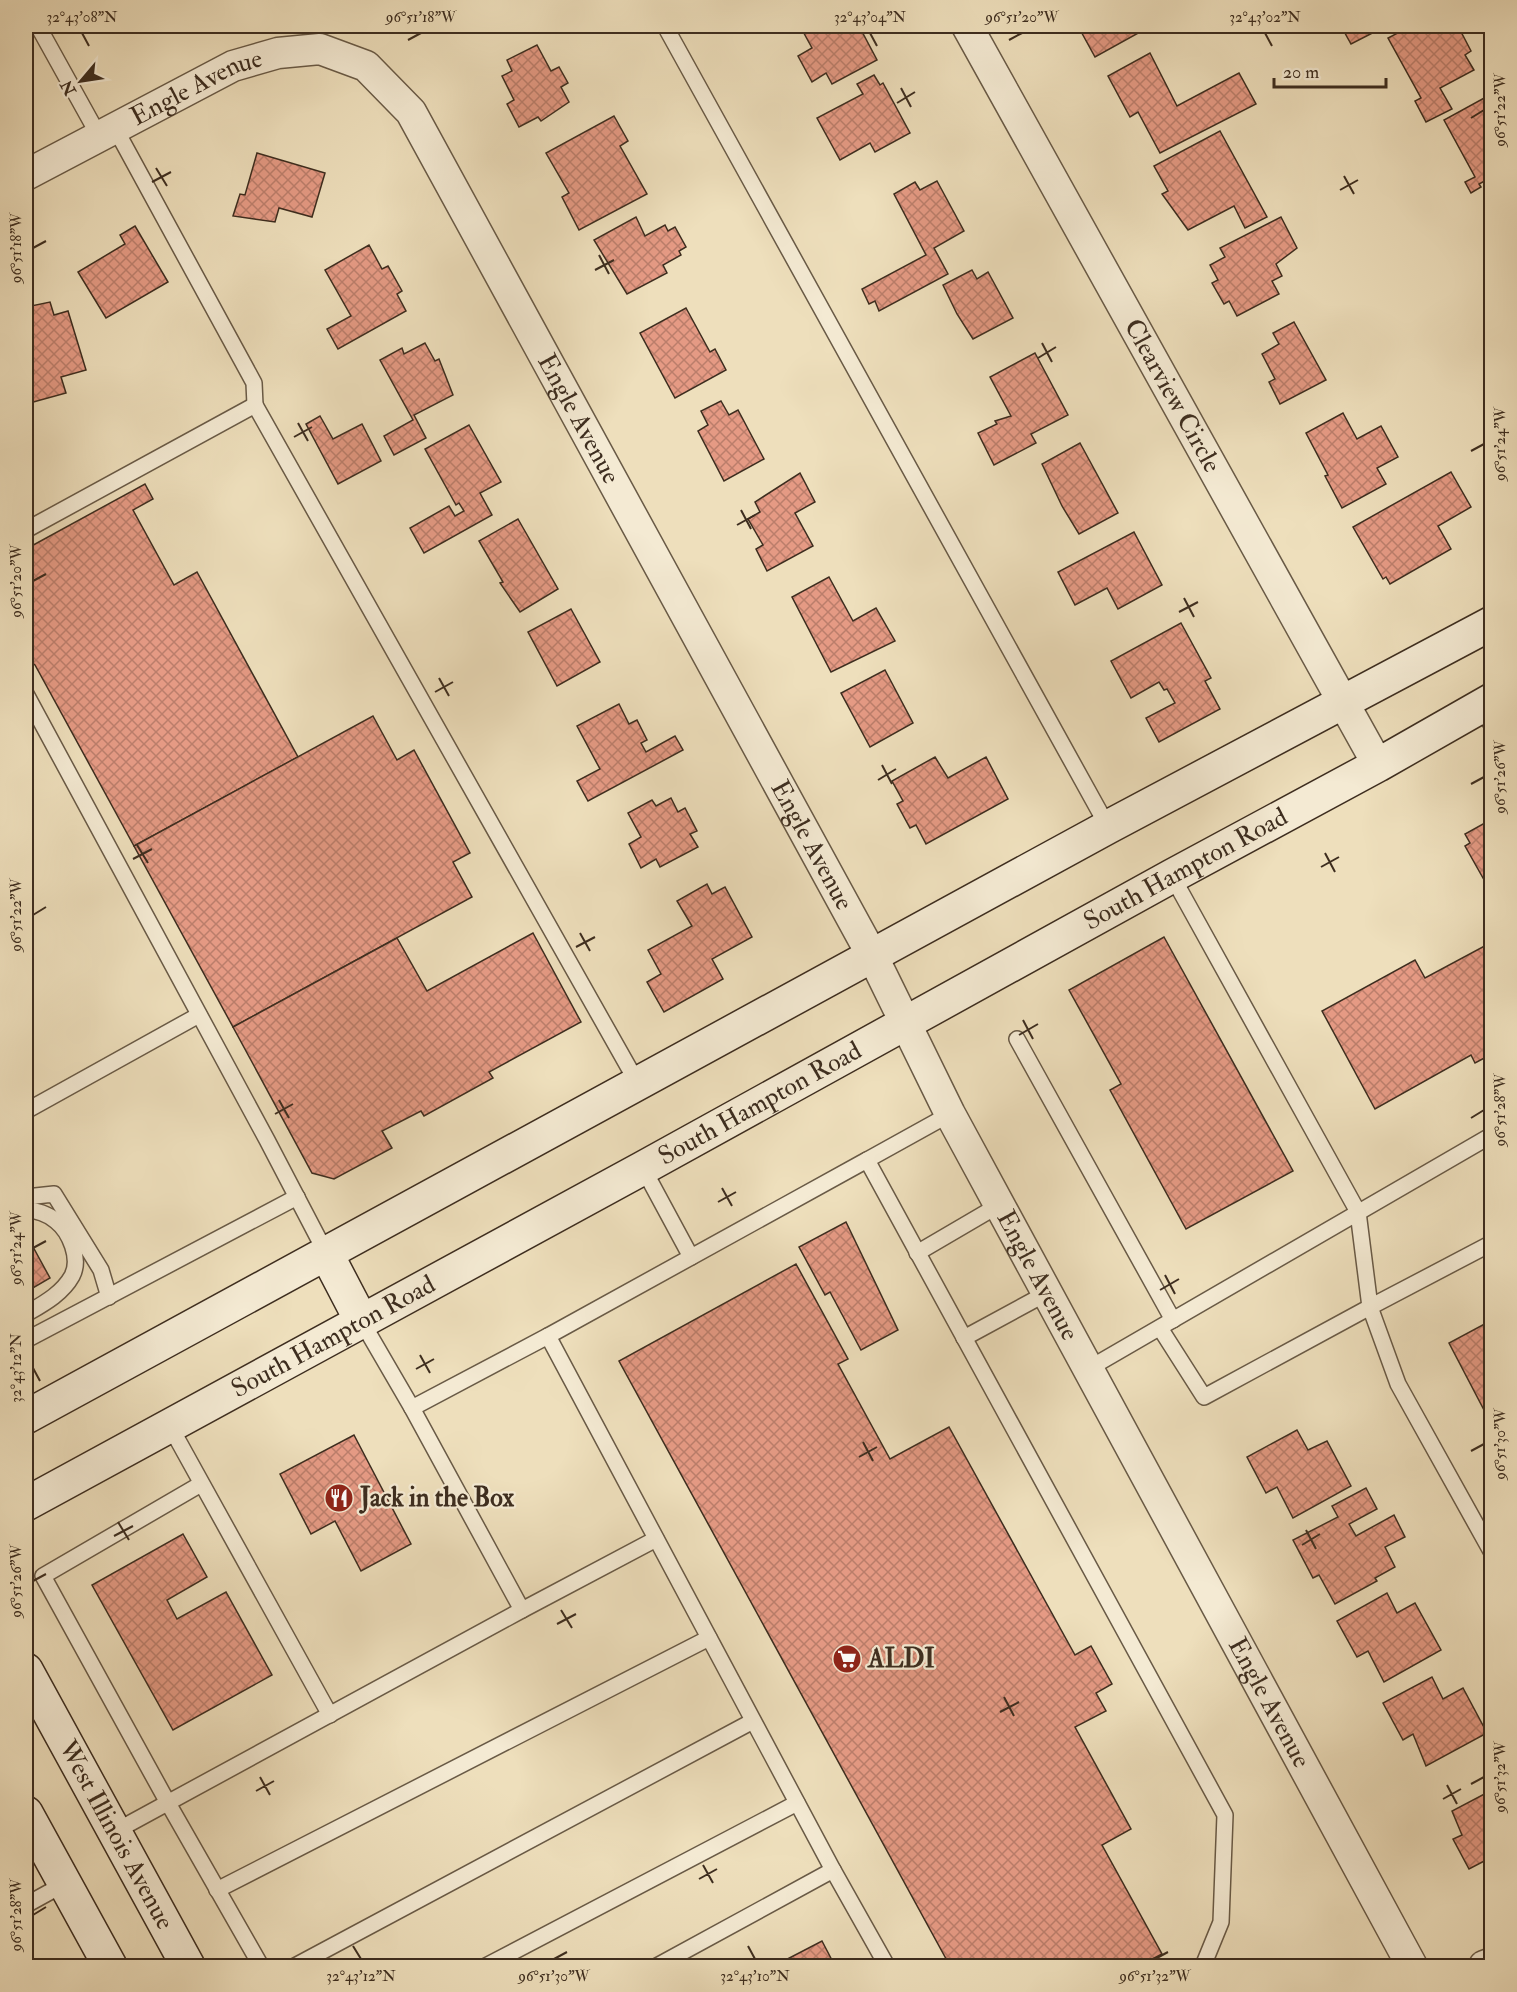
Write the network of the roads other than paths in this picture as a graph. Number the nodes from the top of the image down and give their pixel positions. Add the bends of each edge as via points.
1 (38, 26) edge
2 (665, 26) edge
3 (967, 26) edge
4 (107, 132) junction
5 (26, 175) edge
6 (255, 405) junction
7 (26, 530) edge
8 (1491, 623) edge
9 (26, 694) edge
10 (1342, 703) junction
11 (1488, 711) edge
12 (1378, 765) junction
13 (1108, 827) junction
14 (1172, 876) junction
15 (873, 957) junction
16 (199, 1015) junction
17 (904, 1024) junction
18 (1017, 1039) dead end
19 (638, 1084) junction
20 (26, 1111) edge
21 (950, 1114) junction
22 (1491, 1135) edge
23 (867, 1160) junction
24 (644, 1168) junction
25 (26, 1197) edge
26 (297, 1197) junction
27 (999, 1205) junction
28 (26, 1210) edge
29 (1358, 1212) junction
30 (1491, 1243) edge
31 (326, 1253) junction
32 (917, 1253) junction
33 (691, 1257) junction
34 (1047, 1293) junction
35 (109, 1296) junction
36 (1370, 1307) junction
37 (26, 1314) edge
38 (362, 1322) junction
39 (1166, 1324) junction
40 (548, 1336) junction
41 (964, 1338) junction
42 (26, 1340) edge
43 (1088, 1369) junction
44 (412, 1408) junction
45 (26, 1417) edge
46 (170, 1426) junction
47 (201, 1484) junction
48 (26, 1504) edge
49 (656, 1539) junction
50 (1491, 1553) edge
51 (522, 1610) junction
52 (709, 1638) junction
53 (26, 1670) edge
54 (330, 1715) junction
55 (753, 1721) junction
56 (168, 1803) junction
57 (797, 1803) junction
58 (26, 1813) edge
59 (114, 1832) junction
60 (833, 1870) junction
61 (64, 1884) junction
62 (217, 1890) junction
63 (26, 1905) edge
64 (1491, 1963) edge
65 (110, 1966) edge
66 (188, 1966) edge
67 (261, 1966) edge
68 (295, 1966) edge
69 (486, 1966) edge
70 (657, 1966) edge
71 (886, 1966) edge
72 (1203, 1966) edge
73 (1412, 1966) edge
74 (1484, 1966) edge

1 - 4 lane
2 - 13 lane
3 - 10 street, Clearview Circle
4 - 5 street, Engle Avenue
4 - 6 lane via 254,383
4 - 15 street, Engle Avenue via 233,66 278,53 320,49 366,66 411,112
6 - 7 lane
6 - 19 lane
8 - 10 main road
9 - 16 lane
10 - 12 street, Clearview Circle
10 - 13 main road
11 - 12 main road, South Hampton Road
12 - 14 main road, South Hampton Road
13 - 15 main road
14 - 17 main road, South Hampton Road
14 - 29 lane
15 - 17 street, Engle Avenue
15 - 19 main road
16 - 20 lane
16 - 26 lane
17 - 21 street, Engle Avenue
17 - 24 main road, South Hampton Road
18 - 39 lane
19 - 31 main road
21 - 23 lane
21 - 27 street, Engle Avenue
22 - 29 lane
23 - 32 lane
23 - 33 lane
24 - 33 lane
24 - 38 main road, South Hampton Road
25 - 35 lane via 54,1194 101,1270
26 - 31 lane
26 - 35 lane
27 - 32 lane
27 - 34 street, Engle Avenue
28 - 37 lane via 57,1221 66,1232 76,1261 65,1287
29 - 36 lane
29 - 39 lane
30 - 36 lane
31 - 38 main road
31 - 45 main road
32 - 41 lane
33 - 40 lane
34 - 41 lane
34 - 43 street, Engle Avenue
35 - 42 lane
36 - 39 lane via 1204,1398
36 - 50 lane via 1398,1384
38 - 44 lane
38 - 46 main road, South Hampton Road
39 - 43 lane
40 - 44 lane
40 - 49 lane
41 - 72 lane via 1225,1815 1221,1922
43 - 73 street, Engle Avenue
44 - 51 lane
46 - 47 lane
46 - 48 main road, South Hampton Road
47 - 54 lane
47 - 56 lane via 43,1576
49 - 51 lane
49 - 52 lane
51 - 54 lane
52 - 55 lane
52 - 62 lane
53 - 59 main road, West Illinois Avenue
54 - 56 lane
55 - 57 lane
55 - 68 lane
56 - 59 lane
56 - 62 lane
57 - 60 lane
57 - 69 lane
58 - 61 main road
59 - 66 main road, West Illinois Avenue
60 - 70 lane
60 - 71 lane
61 - 63 lane
61 - 65 main road
62 - 67 lane
64 - 74 street

